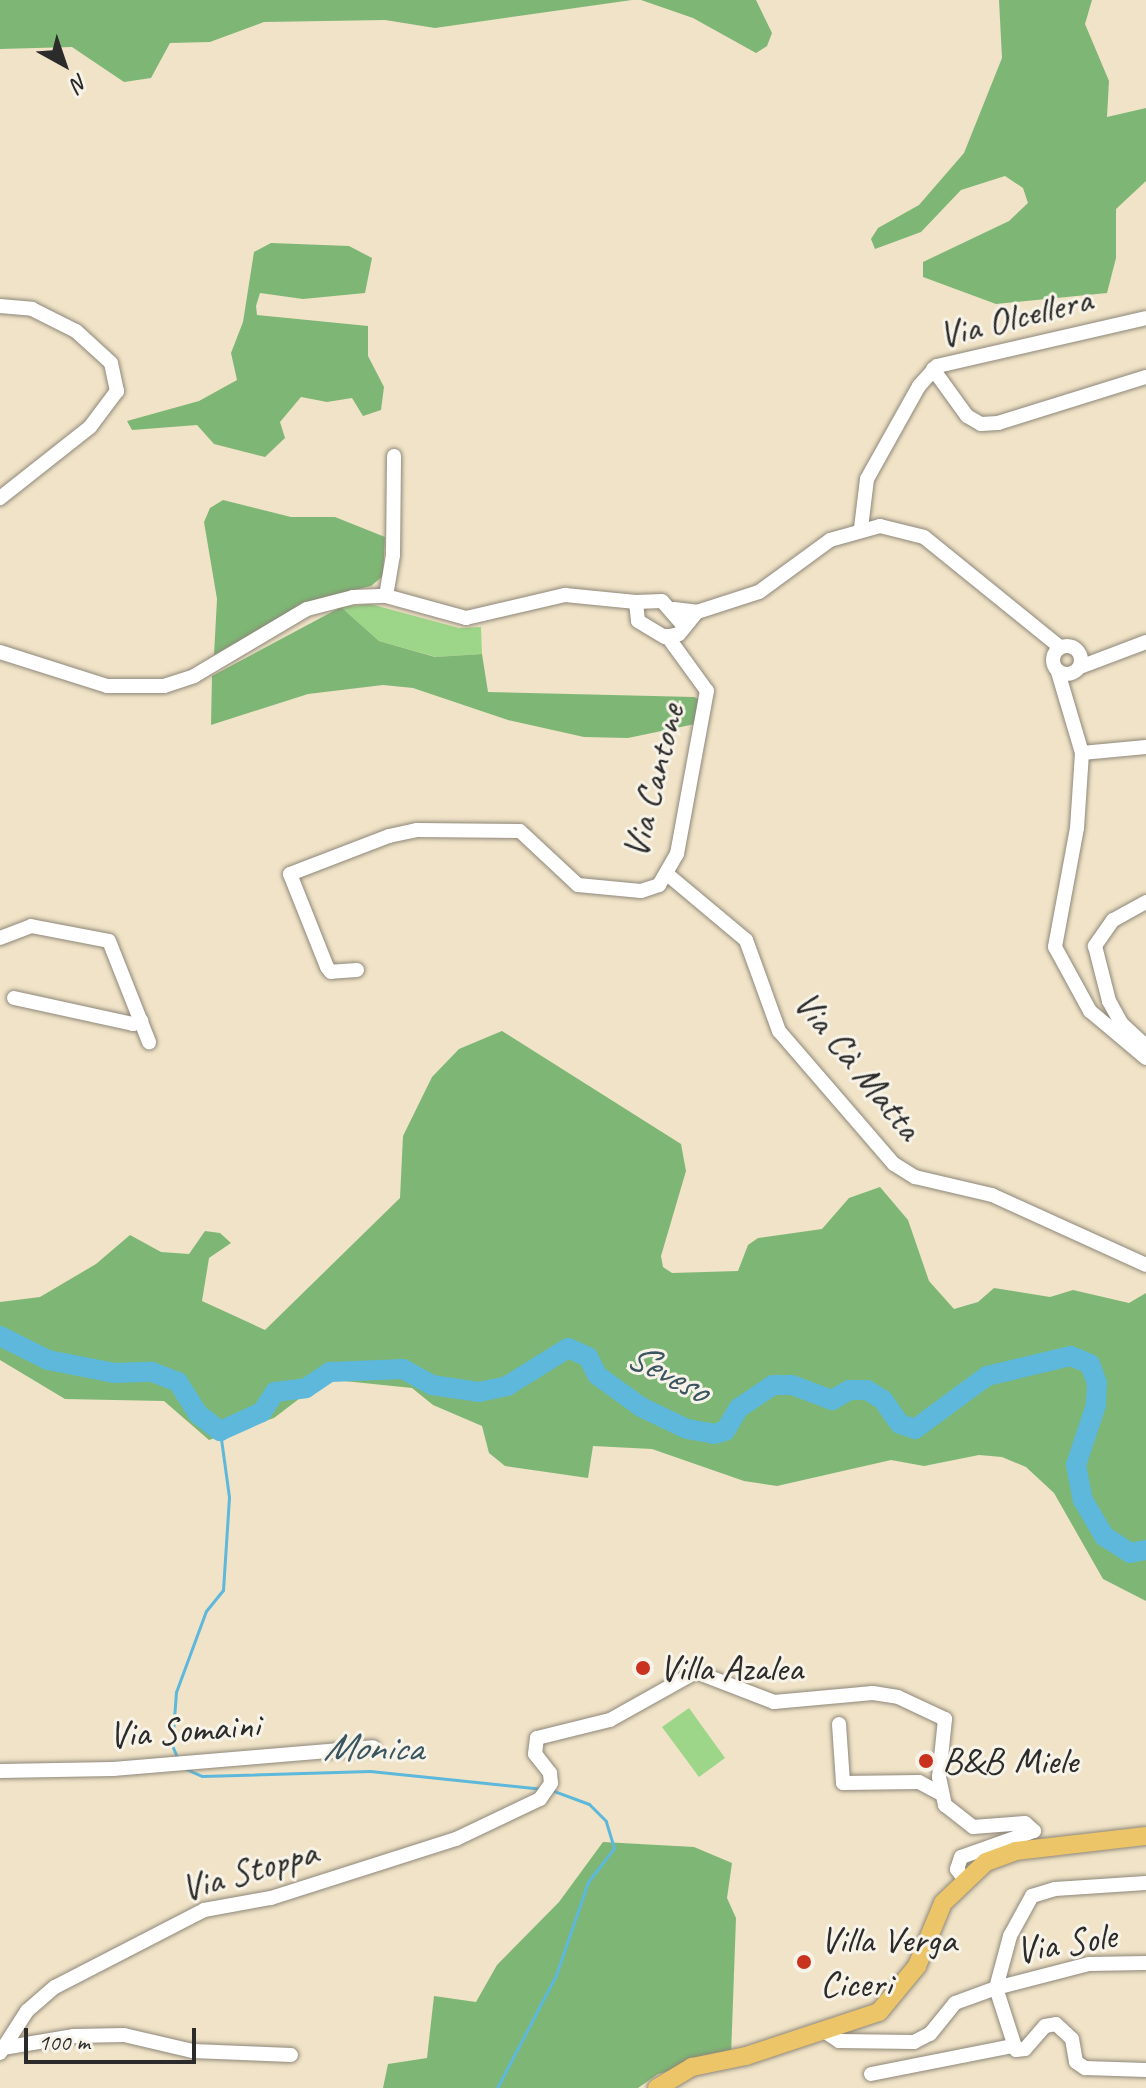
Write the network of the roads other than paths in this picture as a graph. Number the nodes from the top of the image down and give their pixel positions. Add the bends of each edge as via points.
1 (0, 306) edge
2 (1146, 318) edge
3 (933, 369) junction
4 (1146, 377) edge
5 (394, 456) dead end
6 (0, 498) edge
7 (861, 528) junction
8 (386, 596) junction
9 (605, 599) junction
10 (636, 602) junction
11 (674, 609) junction
12 (697, 612) junction
13 (636, 618) junction
14 (1027, 624) junction
15 (676, 631) junction
16 (1146, 642) edge
17 (1060, 647) junction
18 (1076, 649) junction
19 (1117, 651) junction
20 (0, 652) edge
21 (1055, 667) junction
22 (1079, 668) junction
23 (1067, 710) junction
24 (1146, 747) edge
25 (1082, 753) junction
26 (663, 880) junction
27 (1146, 902) edge
28 (0, 938) edge
29 (357, 970) dead end
30 (14, 998) dead end
31 (141, 1021) junction
32 (149, 1042) dead end
33 (1146, 1046) edge
34 (1146, 1058) edge
35 (1146, 1265) edge
36 (839, 1724) dead end
37 (373, 1747) dead end
38 (0, 1771) edge
39 (940, 1793) junction
40 (1143, 1836) edge
41 (964, 1879) junction
42 (1146, 1883) edge
43 (1146, 1963) edge
44 (996, 1988) junction
45 (824, 2031) junction
46 (1013, 2046) junction
47 (2, 2050) edge
48 (291, 2055) dead end
49 (1146, 2070) edge
50 (871, 2074) dead end
51 (657, 2088) edge

1 - 6 street via 32,309 76,331 111,363 117,391 90,427
2 - 3 street, Via Olcellera via 947,359
3 - 4 street via 967,416 981,424
3 - 7 street, Via Olcellera via 867,479
5 - 8 street via 393,555
7 - 12 street via 830,540 759,592
7 - 14 street via 897,528 924,537
8 - 9 street via 466,618 565,595
8 - 20 street via 353,597 307,609 194,676 164,686 107,686
9 - 10 street
9 - 13 street
10 - 11 street via 652,598
10 - 13 street
11 - 12 street
11 - 15 street
12 - 15 street
13 - 15 street
14 - 17 street
14 - 21 street
15 - 26 street, Via Cantone via 680,652 707,691 677,854
16 - 19 street
17 - 18 street
17 - 21 street
18 - 19 street
18 - 22 street
19 - 22 street
21 - 22 street
21 - 23 street
22 - 23 street
23 - 25 street
24 - 25 street
25 - 34 street via 1077,828 1055,947 1090,1011
26 - 29 street via 641,891 578,885 520,831 417,830 389,836 290,874 327,967 331,972
26 - 35 street, Via Cà Matta via 746,940 779,1031 894,1164 915,1177 992,1195
27 - 33 street via 1113,920 1095,946 1115,1013
28 - 31 street via 31,926 109,941
30 - 31 street via 133,1024
31 - 32 street
36 - 39 street via 843,1783 919,1782
37 - 38 street, Via Somaini via 188,1763
39 - 41 street via 955,1815 973,1827 1025,1823 1034,1831 961,1857 957,1869
39 - 47 street, Via Stoppa via 945,1719 898,1697 873,1693 774,1702 696,1672 620,1715 537,1738 535,1754 550,1773 549,1789 456,1839 271,1898 204,1910 55,1987 27,2011
40 - 41 main road via 1016,1851 986,1862
41 - 45 main road via 943,1903 917,1966 893,2000 857,2022
42 - 44 street via 1055,1889 1032,1896 1010,1936
43 - 44 street, Via Sole via 1075,1966
44 - 45 street, Via Sole via 955,2003 930,2034 914,2042 839,2041
44 - 46 street
45 - 51 main road via 692,2067
46 - 49 street via 1025,2049 1045,2026 1056,2024 1072,2039 1076,2062 1085,2068
46 - 50 street
47 - 48 street via 124,2035 229,2056

